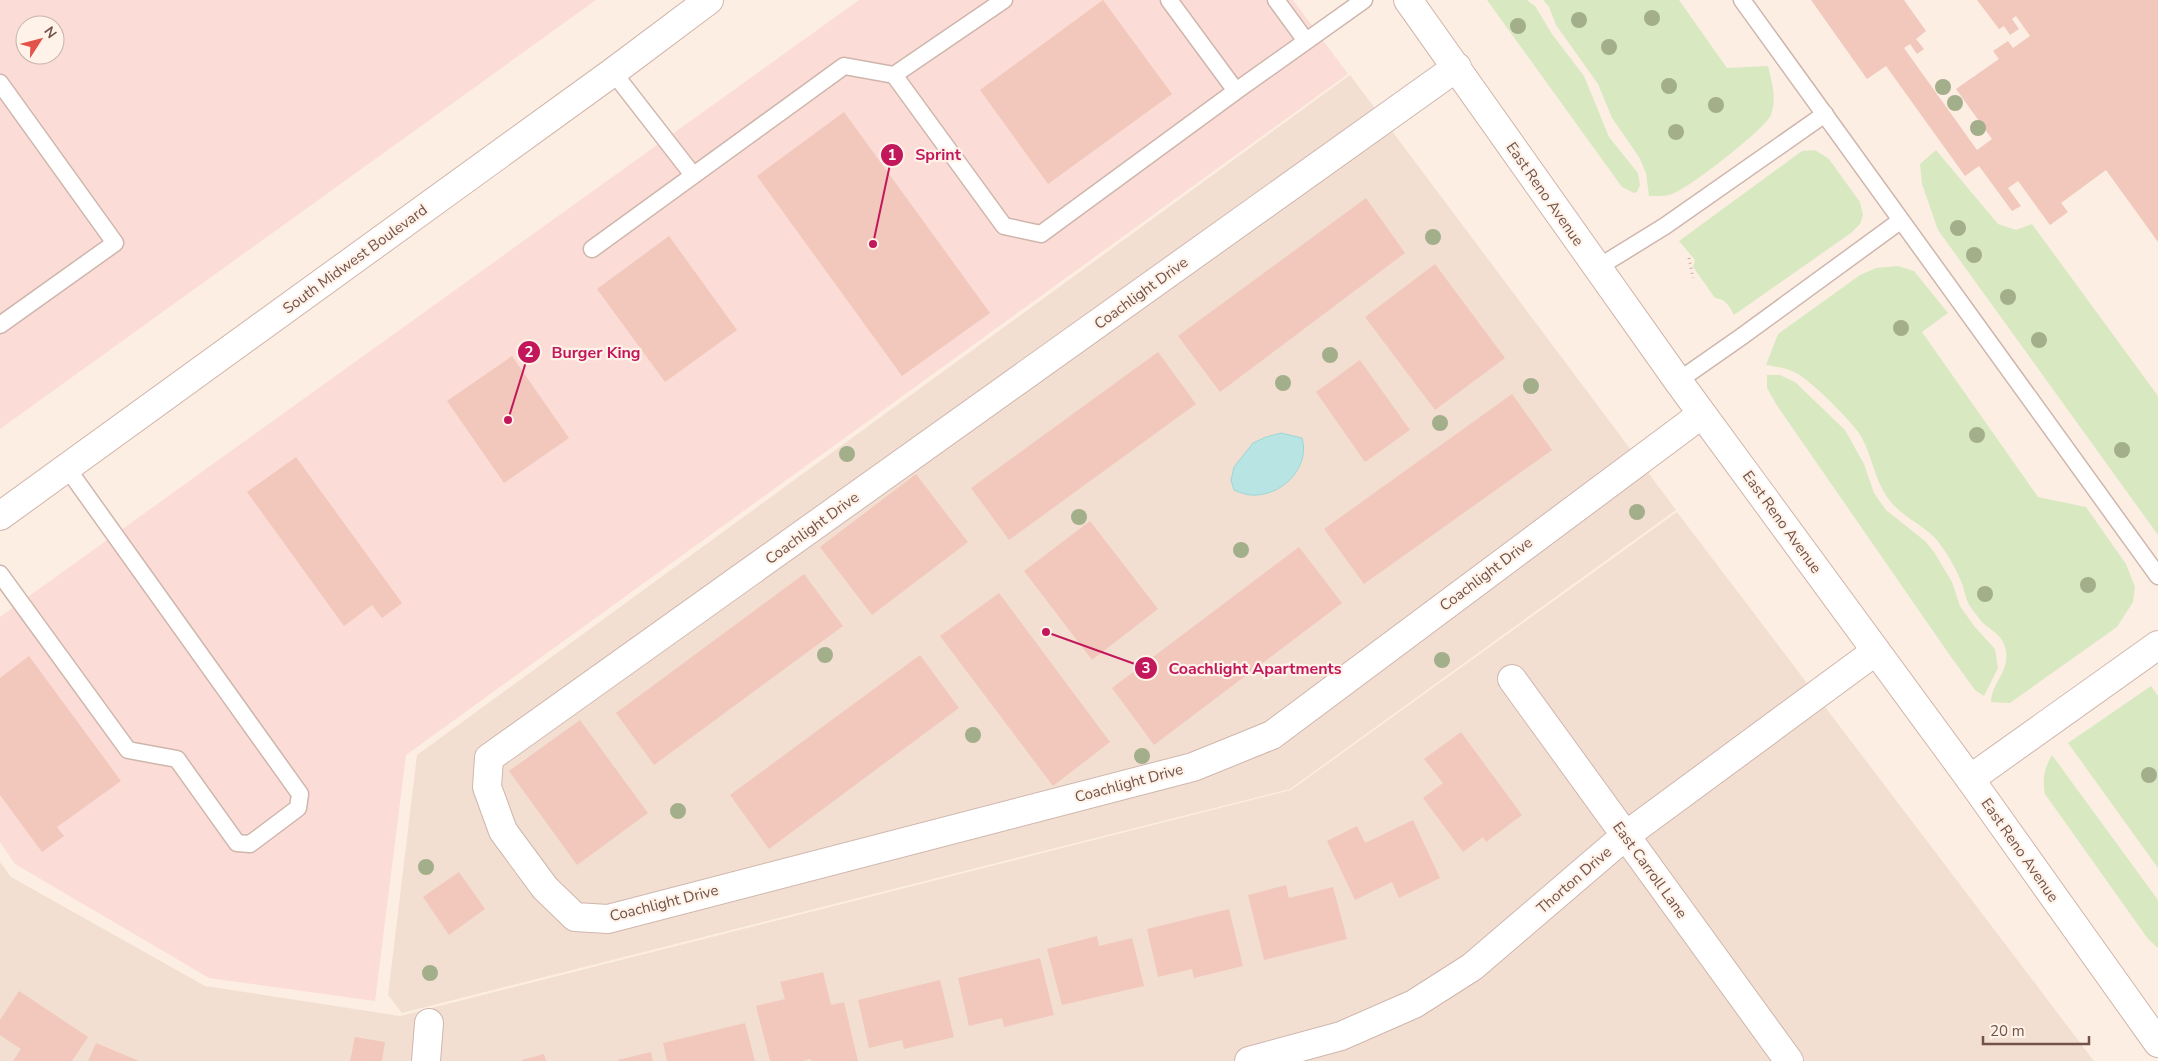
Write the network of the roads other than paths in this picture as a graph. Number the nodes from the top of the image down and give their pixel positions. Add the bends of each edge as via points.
1 (709, 0) edge
2 (1004, 0) edge
3 (1169, 0) edge
4 (1276, 0) edge
5 (1364, 0) edge
6 (1408, 0) edge
7 (1742, 0) edge
8 (1306, 41) junction
9 (1457, 67) junction
10 (613, 72) junction
11 (894, 75) junction
12 (0, 83) edge
13 (1236, 91) junction
14 (1826, 114) junction
15 (693, 176) junction
16 (1900, 221) junction
17 (592, 249) dead end
18 (1598, 268) junction
19 (0, 325) edge
20 (1678, 381) junction
21 (1702, 414) junction
22 (67, 468) junction
23 (0, 516) edge
24 (0, 574) edge
25 (2158, 576) edge
26 (2158, 645) edge
27 (1876, 651) junction
28 (1512, 678) dead end
29 (1970, 779) junction
30 (1625, 836) junction
31 (430, 1023) dead end
32 (2158, 1043) edge
33 (426, 1061) edge
34 (1248, 1061) edge
35 (1789, 1061) edge

1 - 10 street, South Midwest Boulevard
2 - 11 lane
3 - 13 lane
4 - 8 lane
5 - 8 lane
6 - 9 street, East Reno Avenue
7 - 14 lane
8 - 13 lane
9 - 18 street, East Reno Avenue
9 - 21 street, Coachlight Drive via 489,758 487,787 504,831 545,888 576,916 608,919 1193,766 1272,735
10 - 15 lane
10 - 22 street, South Midwest Boulevard
11 - 13 lane via 1004,226 1041,234
11 - 15 lane via 844,66
12 - 19 lane via 115,243
14 - 16 lane
14 - 18 lane
15 - 17 lane
16 - 20 lane
16 - 25 lane
18 - 20 street, East Reno Avenue
20 - 21 street, East Reno Avenue
21 - 27 street, East Reno Avenue
22 - 23 street, South Midwest Boulevard
22 - 24 lane via 300,794 298,808 250,844 237,843 177,759 128,750
26 - 29 street
27 - 29 street, East Reno Avenue
27 - 30 street, Thorton Drive
28 - 30 street, East Carroll Lane
29 - 32 street, East Reno Avenue
30 - 34 street, Thorton Drive via 1472,967 1414,1004 1341,1036
30 - 35 street, East Carroll Lane
31 - 33 street

